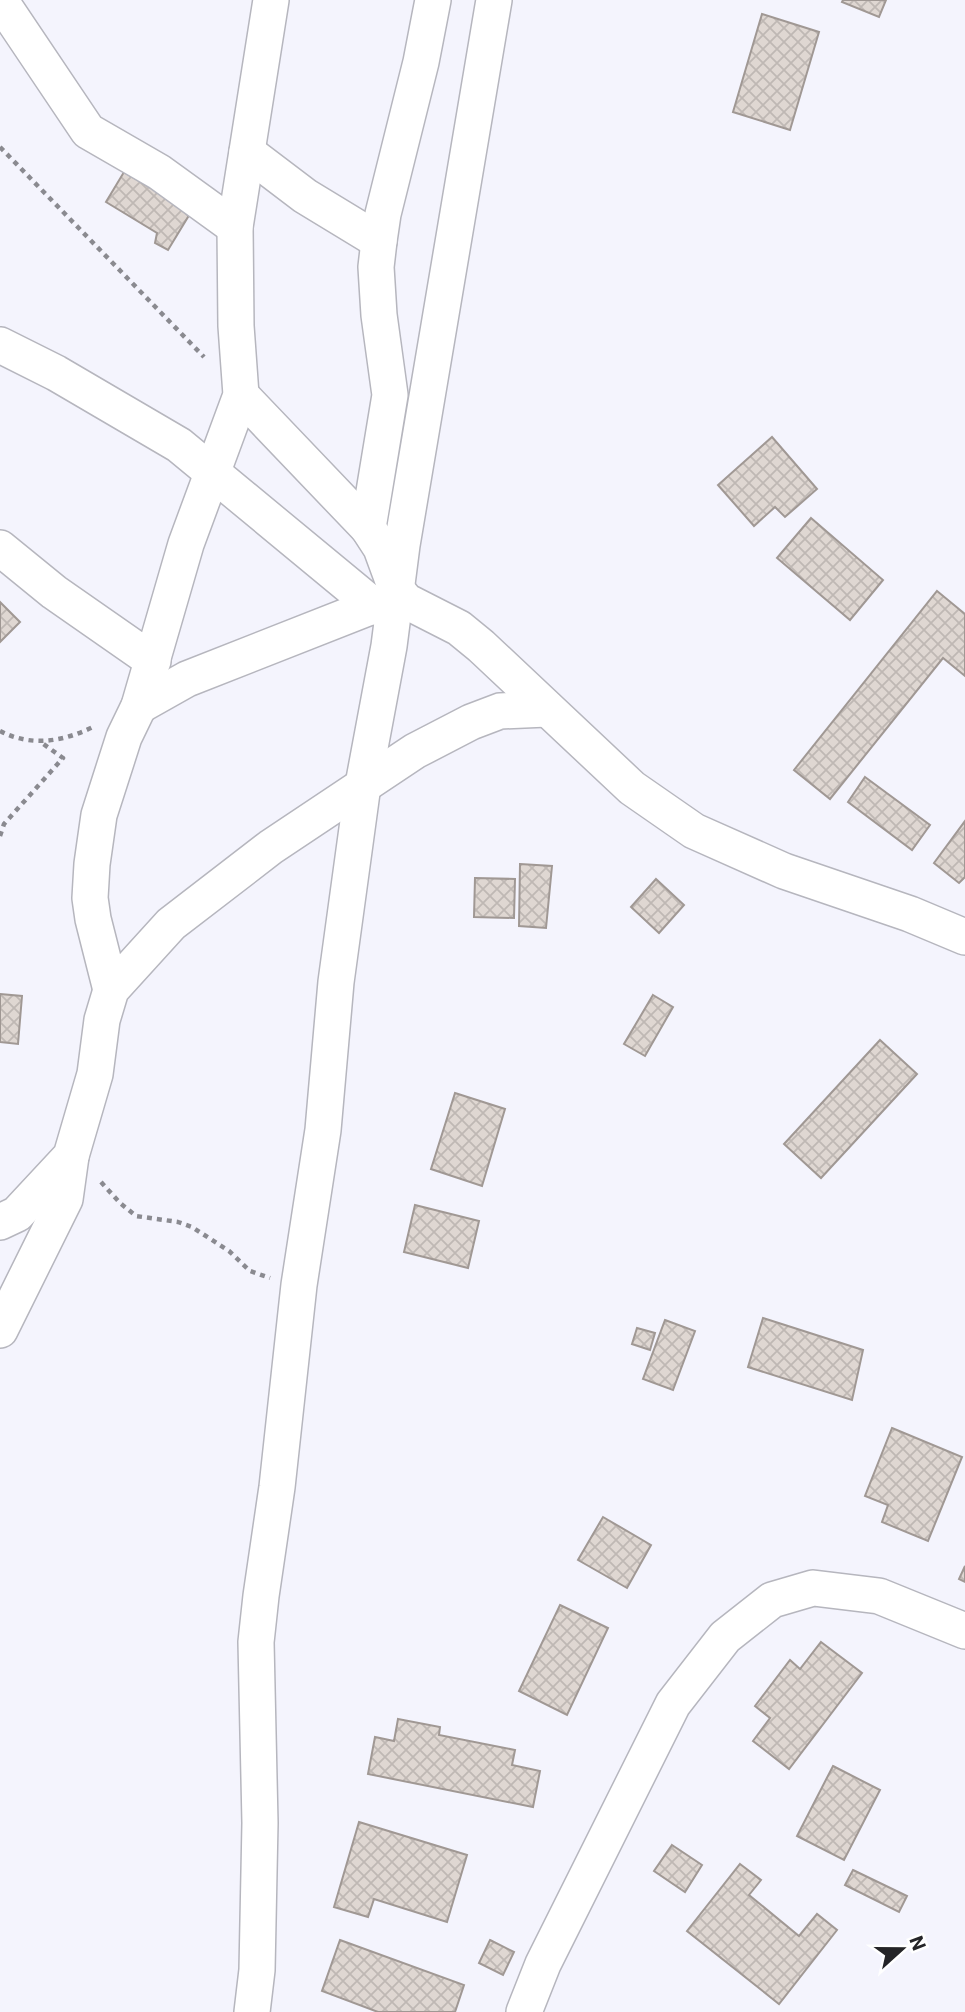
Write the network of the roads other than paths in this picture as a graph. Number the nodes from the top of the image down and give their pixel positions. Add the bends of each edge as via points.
1 (0, 0) edge
2 (271, 0) edge
3 (433, 0) edge
4 (494, 0) edge
5 (247, 152) junction
6 (235, 227) junction
7 (379, 241) junction
8 (0, 345) edge
9 (242, 395) junction
10 (212, 471) junction
11 (368, 528) junction
12 (0, 548) edge
13 (389, 598) junction
14 (153, 661) junction
15 (139, 706) junction
16 (547, 709) junction
17 (363, 785) junction
18 (965, 937) edge
19 (111, 990) junction
20 (71, 1156) junction
21 (0, 1222) edge
22 (0, 1330) edge
23 (965, 1631) edge
24 (251, 2012) edge
25 (524, 2012) edge

1 - 6 street via 88,131 159,172
2 - 5 street
3 - 7 street
4 - 13 street
5 - 6 street
5 - 7 street via 305,196
6 - 9 street
7 - 11 street via 379,315 390,395
8 - 10 street via 179,445
9 - 10 street
9 - 11 street
10 - 13 street
10 - 14 street
11 - 13 street via 381,548
12 - 14 street
13 - 15 street via 187,678
13 - 16 street via 406,601 459,628
13 - 17 street via 390,646
14 - 15 street
15 - 19 street via 110,775 92,863 93,919
16 - 17 street via 500,711 471,722
16 - 18 street via 632,788 694,831 783,871
17 - 19 street via 271,847 172,924
17 - 24 street via 256,1642 260,1824 257,1970
19 - 20 street via 95,1074
20 - 21 street via 17,1214
20 - 22 street via 65,1199
23 - 25 street via 879,1596 813,1588 772,1600 725,1637 673,1704 543,1964

